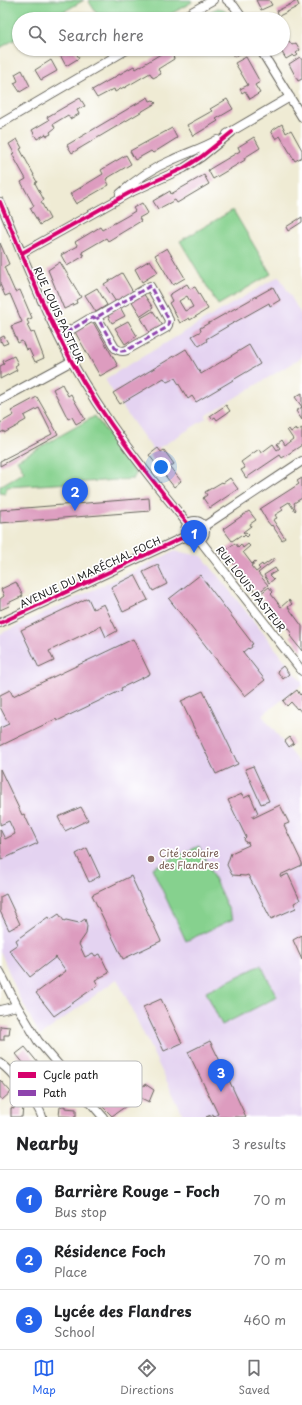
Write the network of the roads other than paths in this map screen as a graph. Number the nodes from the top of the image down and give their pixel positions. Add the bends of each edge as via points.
1 (213, 0) edge
2 (226, 0) edge
3 (192, 12) edge
4 (238, 12) edge
5 (116, 56) edge
6 (264, 56) edge
7 (290, 97) junction
8 (302, 117) edge
9 (0, 124) edge
10 (232, 132) junction
11 (0, 202) edge
12 (112, 202) junction
13 (22, 253) junction
14 (97, 317) junction
15 (59, 337) junction
16 (72, 362) junction
17 (0, 400) edge
18 (302, 461) edge
19 (188, 524) junction
20 (203, 527) junction
21 (186, 536) junction
22 (199, 539) junction
23 (0, 623) edge
24 (302, 671) edge
25 (0, 972) edge
26 (17, 1006) junction
27 (0, 1010) edge
28 (54, 1061) edge
29 (0, 1062) edge
30 (10, 1072) edge
31 (37, 1107) edge
32 (94, 1107) edge
33 (42, 1117) edge
34 (103, 1117) edge

1 - 3 street
2 - 4 street
5 - 9 street
6 - 7 street
7 - 8 street
7 - 10 street
10 - 12 street via 184,168
10 - 12 street via 152,170 131,184
11 - 13 street, RUE LOUIS PASTEUR
12 - 13 street
13 - 15 street, RUE LOUIS PASTEUR
14 - 14 street via 115,348 121,351 166,328 170,320 150,286
14 - 15 street
15 - 16 street, RUE LOUIS PASTEUR
16 - 17 street
16 - 19 street, RUE LOUIS PASTEUR via 107,419
18 - 20 street
19 - 20 street via 200,523
19 - 21 street
20 - 22 street via 204,533
21 - 22 street via 191,540
21 - 23 street, AVENUE DU MARÉCHAL FOCH
22 - 24 street, RUE LOUIS PASTEUR
25 - 26 street
26 - 27 street
26 - 28 street via 34,1035
29 - 30 street
31 - 33 street
32 - 34 street

